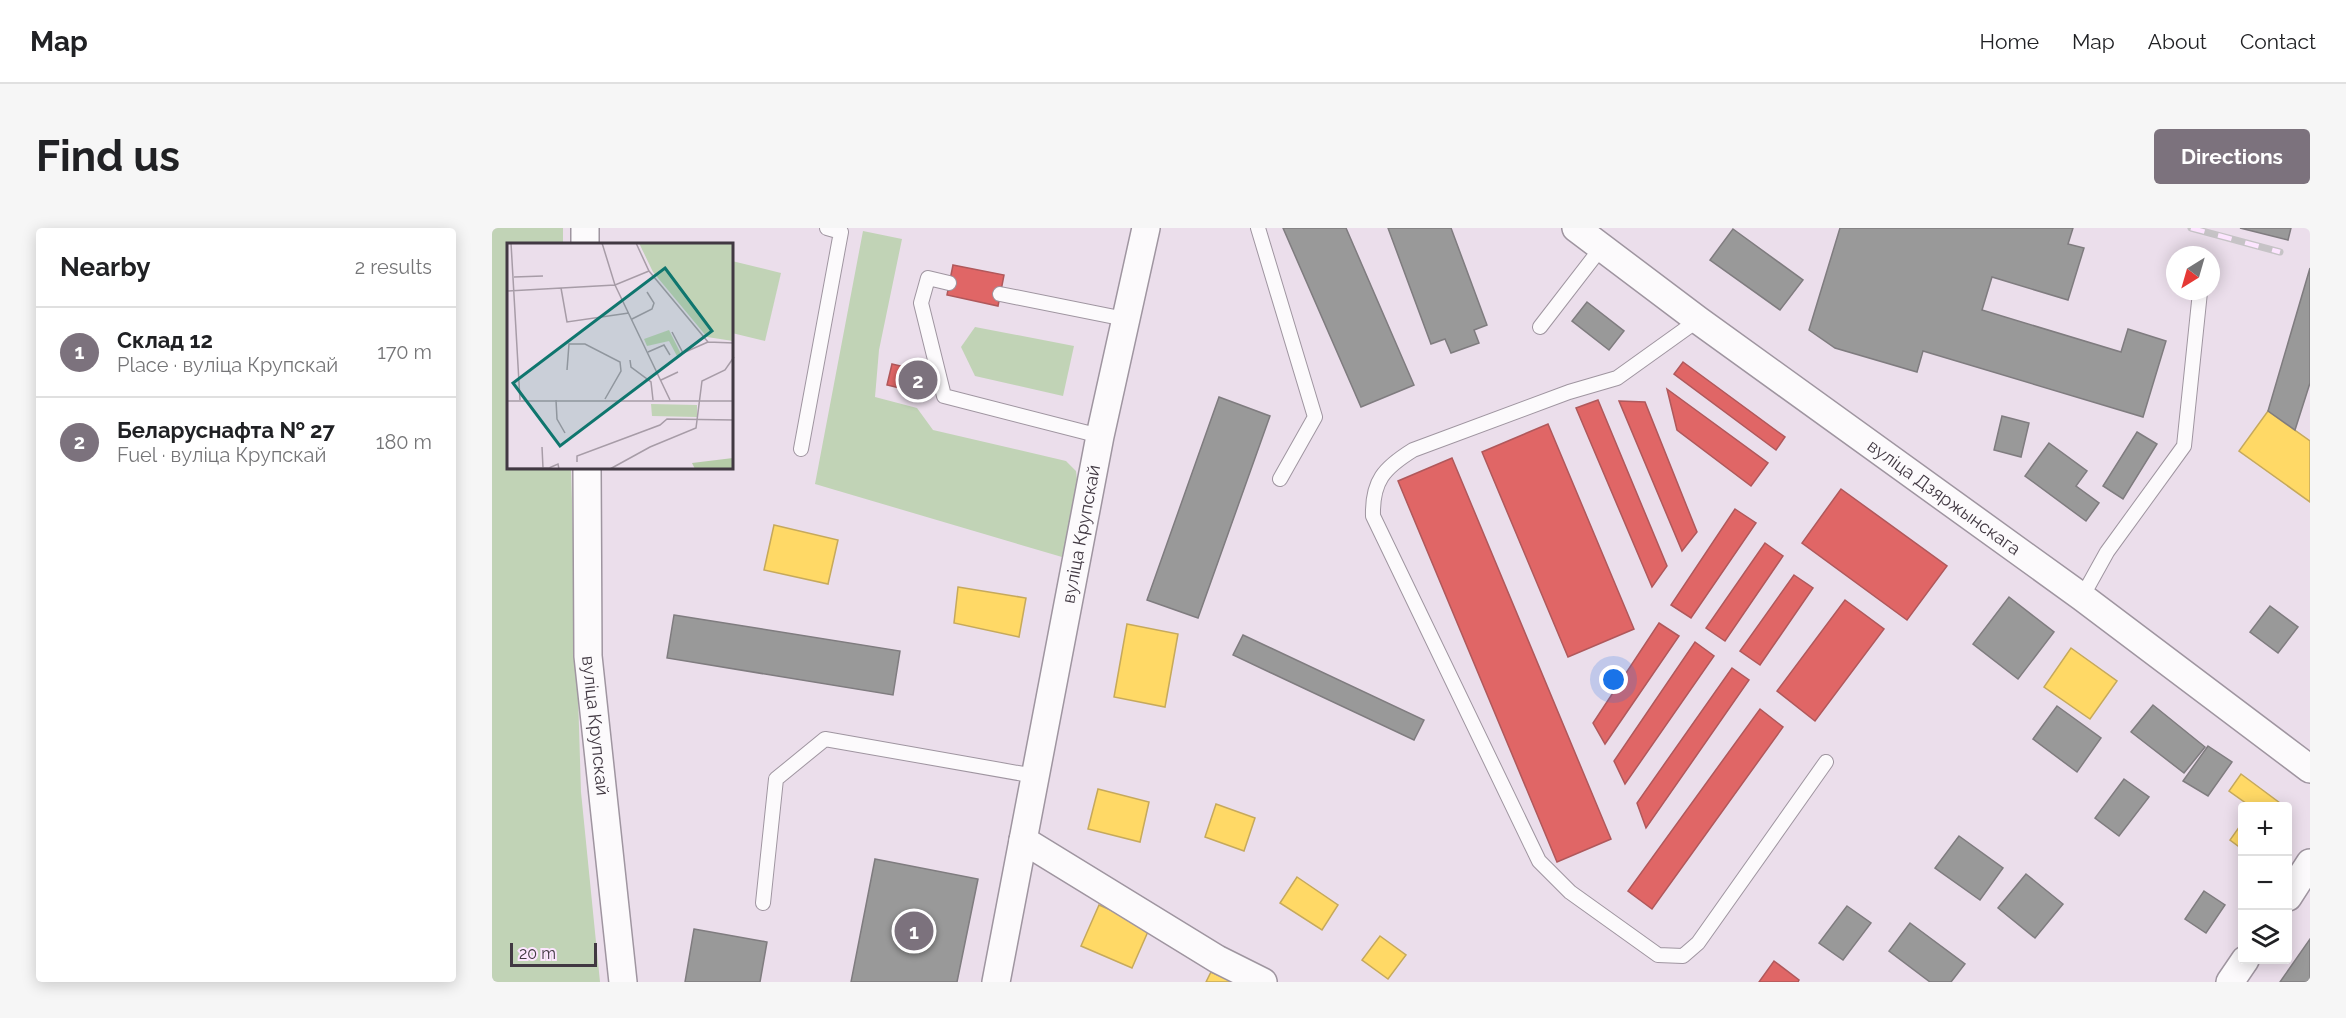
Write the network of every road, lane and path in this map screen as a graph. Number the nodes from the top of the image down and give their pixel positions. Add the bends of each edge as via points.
1 (827, 228) edge
2 (1146, 228) edge
3 (1258, 228) edge
4 (1576, 228) edge
5 (1600, 248) junction
6 (949, 283) dead end
7 (1000, 294) dead end
8 (2199, 300) edge
9 (1125, 319) junction
10 (1698, 320) junction
11 (1540, 327) dead end
12 (1100, 436) junction
13 (801, 449) dead end
14 (587, 470) edge
15 (1280, 479) dead end
16 (2082, 597) junction
17 (1826, 762) dead end
18 (2310, 770) edge
19 (1035, 776) junction
20 (1023, 840) junction
21 (2310, 863) edge
22 (2292, 891) edge
23 (763, 903) dead end
24 (2242, 964) edge
25 (623, 982) edge
26 (996, 982) edge
27 (1263, 982) edge
28 (2230, 982) edge

1 - 13 lane via 841,232
2 - 9 street, вуліца Крупскай
3 - 15 lane via 1315,417
4 - 5 street, вуліца Дзяржынскага
5 - 10 street, вуліца Дзяржынскага
5 - 11 lane
6 - 12 lane via 928,278 921,303 944,396
7 - 9 lane
8 - 16 lane via 2184,446 2107,552
9 - 12 street, вуліца Крупскай
10 - 16 street, вуліца Дзяржынскага
10 - 17 lane via 1617,378 1413,450 1395,461 1376,485 1372,516 1539,861 1569,892 1658,956 1683,956 1698,943
12 - 19 street, вуліца Крупскай
14 - 25 street, вуліца Крупскай via 588,656
16 - 18 street, вуліца Дзяржынскага
19 - 20 street, вуліца Крупскай
19 - 23 lane via 825,739 776,779
20 - 26 street, вуліца Крупскай
20 - 27 street via 1217,959
21 - 22 street
24 - 28 street

